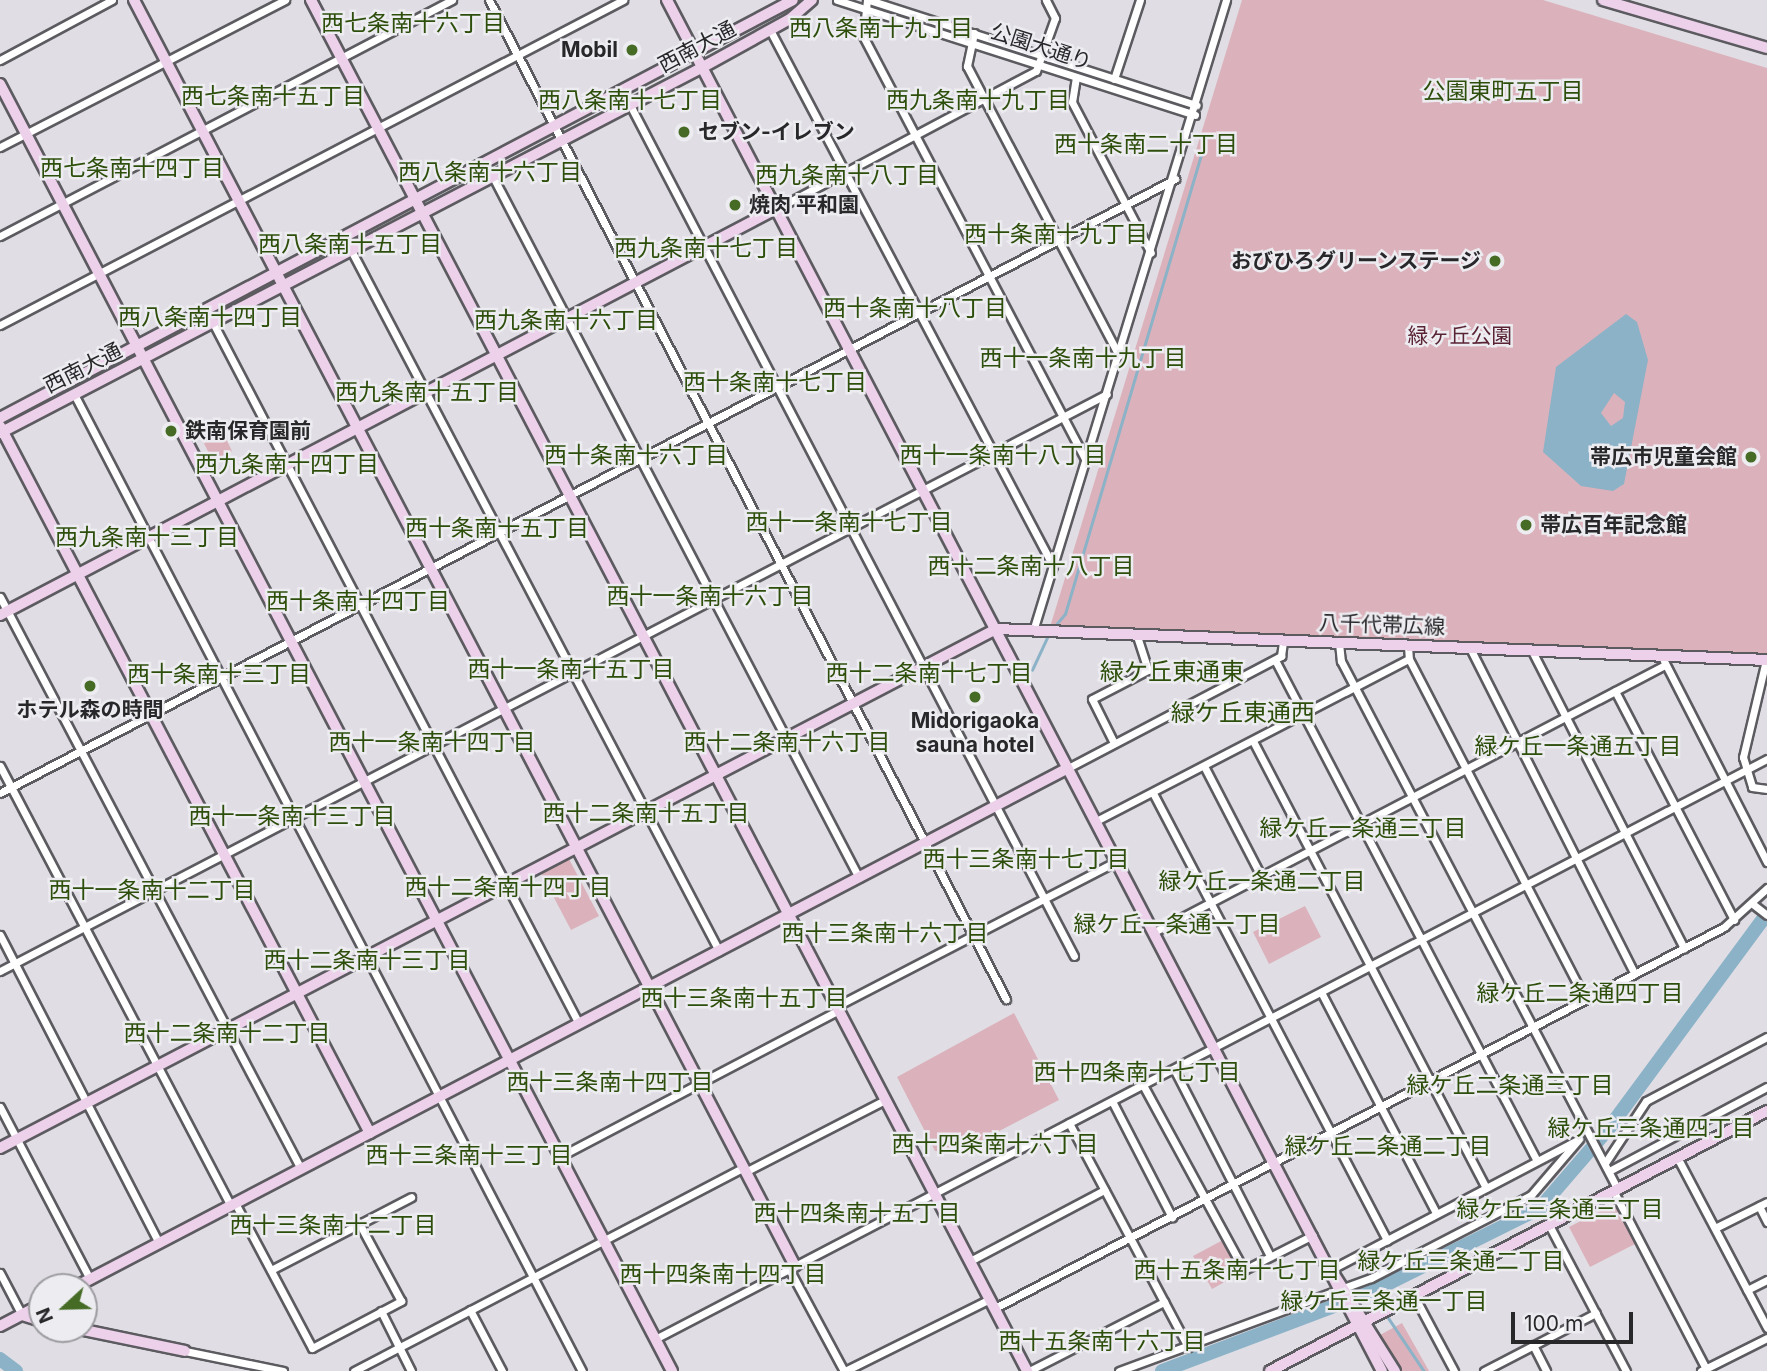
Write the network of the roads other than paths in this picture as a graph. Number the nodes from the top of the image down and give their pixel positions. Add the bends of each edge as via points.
1 (113, 0) edge
2 (134, 0) edge
3 (285, 0) edge
4 (311, 0) edge
5 (452, 0) edge
6 (489, 0) edge
7 (623, 0) edge
8 (667, 0) edge
9 (793, 0) edge
10 (812, 0) edge
11 (837, 0) edge
12 (1047, 0) edge
13 (1140, 0) edge
14 (1226, 0) edge
15 (1603, 0) edge
16 (867, 3) edge
17 (770, 30) junction
18 (974, 33) junction
19 (971, 43) junction
20 (1767, 48) edge
21 (696, 54) junction
22 (518, 55) junction
23 (1044, 56) junction
24 (341, 58) junction
25 (0, 60) edge
26 (166, 62) junction
27 (1041, 65) junction
28 (703, 67) junction
29 (1076, 77) junction
30 (1115, 77) junction
31 (0, 85) edge
32 (1111, 87) junction
33 (985, 100) junction
34 (629, 103) junction
35 (1197, 105) junction
36 (1195, 115) junction
37 (378, 128) junction
38 (554, 128) junction
39 (202, 131) junction
40 (25, 134) junction
41 (914, 137) junction
42 (561, 140) junction
43 (0, 147) edge
44 (846, 172) junction
45 (492, 175) junction
46 (1175, 179) junction
47 (415, 200) junction
48 (238, 201) junction
49 (62, 204) junction
50 (1126, 204) junction
51 (776, 209) junction
52 (422, 212) junction
53 (0, 236) edge
54 (1059, 239) junction
55 (706, 246) junction
56 (351, 250) junction
57 (1151, 253) junction
58 (98, 274) junction
59 (277, 274) junction
60 (988, 276) junction
61 (636, 283) junction
62 (283, 285) junction
63 (918, 312) junction
64 (566, 320) junction
65 (212, 321) junction
66 (0, 325) edge
67 (137, 348) junction
68 (848, 349) junction
69 (1119, 355) junction
70 (496, 356) junction
71 (143, 359) junction
72 (779, 386) junction
73 (427, 392) junction
74 (74, 394) junction
75 (1107, 394) junction
76 (1061, 415) junction
77 (0, 418) edge
78 (709, 422) junction
79 (357, 428) junction
80 (1, 430) edge
81 (992, 453) junction
82 (639, 459) junction
83 (1086, 460) junction
84 (287, 465) junction
85 (920, 489) junction
86 (569, 495) junction
87 (217, 501) junction
88 (852, 525) junction
89 (500, 531) junction
90 (148, 537) junction
91 (782, 561) junction
92 (1053, 566) junction
93 (430, 568) junction
94 (77, 574) junction
95 (0, 597) edge
96 (713, 598) junction
97 (359, 604) junction
98 (4, 613) edge
99 (996, 629) junction
100 (1033, 631) junction
101 (1136, 634) junction
102 (643, 635) junction
103 (291, 640) junction
104 (1283, 641) junction
105 (1339, 643) junction
106 (1408, 646) junction
107 (1471, 648) junction
108 (1532, 651) junction
109 (1275, 660) junction
110 (1409, 660) junction
111 (1664, 660) junction
112 (1766, 660) edge
113 (925, 665) junction
114 (572, 671) junction
115 (222, 677) junction
116 (1355, 687) junction
117 (1615, 691) junction
118 (856, 701) junction
119 (503, 708) junction
120 (151, 714) junction
121 (1303, 715) junction
122 (1565, 717) junction
123 (787, 739) junction
124 (1252, 741) junction
125 (1114, 743) junction
126 (1514, 743) junction
127 (433, 744) junction
128 (82, 749) junction
129 (1767, 759) edge
130 (0, 765) edge
131 (1204, 766) junction
132 (1068, 768) junction
133 (1465, 769) junction
134 (1746, 770) junction
135 (717, 775) junction
136 (363, 781) junction
137 (1725, 781) junction
138 (11, 787) junction
139 (1767, 789) edge
140 (0, 793) edge
141 (1153, 793) junction
142 (1413, 796) junction
143 (997, 805) junction
144 (1674, 808) junction
145 (645, 811) junction
146 (293, 817) junction
147 (1096, 821) junction
148 (1360, 824) junction
149 (1625, 834) junction
150 (928, 841) junction
151 (576, 847) junction
152 (1311, 850) junction
153 (223, 854) junction
154 (1575, 859) junction
155 (1116, 861) junction
156 (1767, 862) edge
157 (1261, 876) junction
158 (859, 878) junction
159 (507, 884) junction
160 (1524, 886) junction
161 (1767, 888) edge
162 (154, 890) junction
163 (1045, 899) junction
164 (1210, 903) junction
165 (1756, 907) junction
166 (1473, 912) junction
167 (789, 913) junction
168 (1767, 915) edge
169 (437, 920) junction
170 (1734, 920) junction
171 (84, 926) junction
172 (1154, 932) junction
173 (0, 935) edge
174 (976, 936) junction
175 (1422, 939) junction
176 (1684, 948) junction
177 (719, 951) junction
178 (1074, 956) dead end
179 (366, 957) junction
180 (15, 963) junction
181 (1371, 966) junction
182 (0, 971) edge
183 (1635, 974) junction
184 (649, 987) junction
185 (1321, 992) junction
186 (297, 994) junction
187 (1006, 999) dead end
188 (1585, 999) junction
189 (838, 1008) junction
190 (1271, 1018) junction
191 (579, 1024) junction
192 (1533, 1026) junction
193 (227, 1031) junction
194 (1767, 1037) edge
195 (1214, 1048) junction
196 (1481, 1053) junction
197 (508, 1059) junction
198 (158, 1067) junction
199 (1174, 1069) junction
200 (1431, 1080) junction
201 (699, 1083) junction
202 (1143, 1085) junction
203 (1767, 1087) edge
204 (438, 1098) junction
205 (885, 1100) junction
206 (1112, 1101) junction
207 (87, 1103) junction
208 (1381, 1105) junction
209 (0, 1107) edge
210 (1767, 1111) edge
211 (1069, 1123) junction
212 (1331, 1132) junction
213 (370, 1133) junction
214 (1589, 1135) junction
215 (17, 1139) junction
216 (1579, 1139) junction
217 (0, 1148) edge
218 (559, 1157) junction
219 (1678, 1157) junction
220 (1603, 1159) junction
221 (1537, 1161) junction
222 (1275, 1162) junction
223 (300, 1169) junction
224 (744, 1170) junction
225 (1609, 1171) junction
226 (1234, 1184) junction
227 (1486, 1188) junction
228 (1104, 1190) junction
229 (1616, 1191) junction
230 (935, 1193) junction
231 (411, 1197) dead end
232 (1205, 1200) junction
233 (1767, 1202) edge
234 (233, 1205) junction
235 (1759, 1206) junction
236 (1436, 1213) junction
237 (1172, 1217) junction
238 (1767, 1222) edge
239 (359, 1223) junction
240 (1549, 1225) junction
241 (1714, 1228) junction
242 (1313, 1235) junction
243 (1130, 1239) junction
244 (1387, 1240) junction
245 (603, 1241) junction
246 (159, 1243) junction
247 (1270, 1256) junction
248 (970, 1261) junction
249 (792, 1267) junction
250 (271, 1270) junction
251 (1330, 1270) junction
252 (0, 1273) edge
253 (87, 1273) edge
254 (98, 1275) edge
255 (534, 1278) junction
256 (1767, 1280) edge
257 (1747, 1290) junction
258 (1342, 1292) junction
259 (1414, 1296) junction
260 (1164, 1302) junction
261 (992, 1304) junction
262 (470, 1310) junction
263 (381, 1311) junction
264 (28, 1312) edge
265 (1596, 1313) junction
266 (22, 1315) junction
267 (28, 1317) edge
268 (1357, 1319) junction
269 (0, 1326) edge
270 (1767, 1328) edge
271 (98, 1333) edge
272 (1767, 1338) edge
273 (655, 1339) junction
274 (1533, 1345) junction
275 (398, 1346) junction
276 (1188, 1347) junction
277 (185, 1351) joint
278 (1282, 1368) edge
279 (1497, 1368) edge
280 (1704, 1370) edge
281 (283, 1371) edge
282 (354, 1371) edge
283 (411, 1371) edge
284 (502, 1371) edge
285 (582, 1371) edge
286 (672, 1371) edge
287 (844, 1371) edge
288 (1028, 1371) edge
289 (1119, 1371) edge
290 (1270, 1371) edge
291 (1382, 1371) edge
292 (1395, 1371) edge
293 (1454, 1371) edge
294 (1484, 1371) edge
295 (1546, 1371) edge
296 (1626, 1371) edge

1 - 25 street
2 - 26 street
3 - 26 street
4 - 24 street
5 - 24 street
6 - 22 street
7 - 22 street
8 - 21 street
9 - 21 street, 西南大通
10 - 17 street, 西南大通
11 - 16 street, 公園大通り
12 - 23 street via 1055,18
13 - 30 street
14 - 35 street
15 - 20 street
16 - 18 street, 公園大通り
16 - 19 street, 公園大通り
16 - 41 street via 863,36
17 - 28 street, 西南大通
17 - 44 street
18 - 19 street
18 - 23 street, 公園大通り
19 - 27 street, 公園大通り
19 - 33 street via 967,66
21 - 28 street
21 - 38 street, 西南大通
22 - 37 street
22 - 38 street
23 - 27 street
23 - 30 street, 公園大通り
24 - 37 street
24 - 39 street
26 - 39 street
26 - 40 street
27 - 29 street, 公園大通り
27 - 33 street
28 - 34 street, 西南大通
28 - 51 street
29 - 32 street, 公園大通り
29 - 50 street via 1072,102
30 - 32 street
30 - 35 street, 公園大通り
31 - 40 street
32 - 36 street, 公園大通り
33 - 41 street
33 - 54 street
34 - 42 street, 西南大通
34 - 55 street
35 - 36 street
36 - 46 street
37 - 47 street
37 - 48 street
38 - 42 street
38 - 47 street, 西南大通
39 - 48 street
39 - 49 street
40 - 43 street
40 - 49 street
41 - 44 street
41 - 60 street
42 - 45 street, 西南大通
42 - 61 street
44 - 51 street
44 - 63 street
45 - 52 street, 西南大通
45 - 64 street
46 - 50 street
46 - 57 street
47 - 52 street
47 - 59 street, 西南大通
48 - 58 street
48 - 59 street
49 - 53 street
49 - 58 street
50 - 54 street
50 - 57 street
51 - 55 street
51 - 68 street
52 - 56 street, 西南大通
52 - 70 street
54 - 60 street
54 - 69 street
55 - 61 street
55 - 72 street
56 - 62 street, 西南大通
56 - 73 street
57 - 69 street
58 - 66 street
58 - 67 street
59 - 62 street
59 - 67 street, 西南大通
60 - 63 street
60 - 76 street
61 - 64 street
61 - 78 street
62 - 65 street, 西南大通
62 - 79 street
63 - 68 street
63 - 81 street
64 - 70 street
64 - 82 street
65 - 71 street, 西南大通
65 - 84 street
67 - 71 street
67 - 77 street, 西南大通
68 - 72 street
68 - 85 street
69 - 75 street
70 - 73 street
70 - 86 street
71 - 74 street, 西南大通
71 - 87 street
72 - 78 street
72 - 88 street
73 - 79 street
73 - 89 street
74 - 80 street, 西南大通
74 - 90 street
75 - 76 street
75 - 83 street
76 - 81 street
76 - 83 street
78 - 82 street
78 - 91 street
79 - 84 street
79 - 93 street
80 - 94 street
81 - 85 street
81 - 92 street
82 - 86 street
82 - 96 street
83 - 92 street
84 - 87 street
84 - 97 street
85 - 88 street
85 - 99 street
86 - 89 street
86 - 102 street
87 - 90 street
87 - 103 street
88 - 91 street
88 - 113 street
89 - 93 street
89 - 114 street
90 - 94 street
90 - 115 street
91 - 96 street
91 - 118 street
92 - 100 street
93 - 97 street
93 - 119 street
94 - 98 street
94 - 120 street
95 - 98 street
96 - 102 street
96 - 123 street
97 - 103 street
97 - 127 street
98 - 128 street
99 - 100 street, 八千代帯広線
99 - 113 street, 八千代帯広線
99 - 132 street
100 - 101 street, 八千代帯広線
101 - 104 street, 八千代帯広線
101 - 125 street via 1148,670 1092,699
102 - 114 street
102 - 135 street
103 - 115 street
103 - 136 street
104 - 105 street, 八千代帯広線
104 - 109 street
105 - 106 street, 八千代帯広線
105 - 116 street
106 - 107 street, 八千代帯広線
106 - 110 street
107 - 108 street, 八千代帯広線
107 - 126 street
108 - 111 street, 八千代帯広線
108 - 122 street
109 - 121 street
109 - 125 street
110 - 116 street
110 - 133 street
111 - 112 street, 八千代帯広線
111 - 117 street
111 - 137 street
112 - 134 street via 1743,757
113 - 118 street, 八千代帯広線
113 - 143 street
114 - 119 street
114 - 145 street
115 - 120 street
115 - 146 street
116 - 121 street
116 - 142 street
117 - 122 street
117 - 144 street
118 - 123 street, 八千代帯広線
118 - 150 street
119 - 127 street
119 - 151 street
120 - 128 street
120 - 153 street
121 - 124 street
121 - 148 street
122 - 126 street
122 - 149 street
123 - 135 street, 八千代帯広線
123 - 158 street
124 - 131 street
124 - 152 street
125 - 132 street
126 - 133 street
126 - 154 street
127 - 136 street
127 - 159 street
128 - 138 street
128 - 162 street
129 - 134 street
130 - 138 street
131 - 141 street
131 - 157 street
132 - 143 street
132 - 147 street
133 - 142 street
133 - 160 street
134 - 137 street
134 - 139 street via 1752,787
135 - 145 street, 八千代帯広線
135 - 167 street
136 - 146 street
136 - 169 street
137 - 144 street
137 - 156 street
138 - 140 street
138 - 171 street
141 - 147 street
141 - 164 street
142 - 148 street
142 - 166 street
143 - 150 street
143 - 163 street
144 - 149 street
144 - 170 street
145 - 151 street, 八千代帯広線
145 - 177 street
146 - 153 street
146 - 179 street
147 - 155 street
148 - 152 street
148 - 175 street
149 - 154 street
149 - 176 street
150 - 158 street
150 - 174 street
151 - 159 street, 八千代帯広線
151 - 184 street
152 - 157 street
152 - 181 street
153 - 162 street
153 - 186 street
154 - 160 street
154 - 183 street
155 - 163 street
155 - 172 street
157 - 164 street
158 - 167 street
159 - 169 street, 八千代帯広線
159 - 191 street
160 - 166 street
160 - 188 street
161 - 165 street
162 - 171 street
162 - 193 street
163 - 174 street
163 - 178 street
164 - 172 street
164 - 190 street
165 - 168 street
165 - 170 street
166 - 175 street
166 - 192 street
167 - 177 street
167 - 189 street
169 - 179 street, 八千代帯広線
169 - 197 street
170 - 176 street
171 - 180 street
171 - 198 street
172 - 195 street
173 - 180 street
174 - 187 street
174 - 189 street
175 - 181 street
175 - 196 street
176 - 183 street
177 - 184 street
179 - 186 street, 八千代帯広線
179 - 204 street
180 - 182 street
180 - 207 street
181 - 185 street
181 - 200 street
183 - 188 street
184 - 191 street
184 - 201 street
185 - 190 street
185 - 208 street
186 - 193 street, 八千代帯広線
186 - 213 street
188 - 192 street
189 - 201 street
189 - 205 street
190 - 195 street
190 - 212 street
191 - 197 street
192 - 196 street
192 - 214 street
193 - 198 street, 八千代帯広線
193 - 223 street
194 - 220 street via 1646,1101
195 - 199 street
195 - 222 street
196 - 200 street
196 - 221 street
197 - 204 street
197 - 218 street
198 - 207 street, 八千代帯広線
198 - 234 street
199 - 202 street
199 - 226 street
200 - 208 street
200 - 227 street
201 - 218 street
201 - 224 street
202 - 206 street
202 - 232 street
203 - 225 street
204 - 213 street
204 - 255 street
205 - 224 street
205 - 230 street
206 - 211 street
206 - 237 street
207 - 215 street, 八千代帯広線
207 - 246 street
208 - 212 street
208 - 236 street
209 - 215 street
210 - 219 street
211 - 228 street
211 - 230 street
212 - 222 street
212 - 244 street
213 - 223 street
214 - 216 street
214 - 220 street
215 - 217 street, 八千代帯広線
215 - 253 street
216 - 221 street
216 - 258 street via 1531,1195
218 - 245 street
219 - 229 street
219 - 241 street
220 - 225 street
221 - 227 street
222 - 226 street
222 - 242 street
223 - 234 street
224 - 245 street
224 - 249 street
225 - 229 street
226 - 232 street
226 - 247 street
227 - 236 street
228 - 243 street
228 - 248 street
229 - 240 street
229 - 280 street
230 - 248 street
230 - 249 street
231 - 239 street
232 - 237 street
232 - 247 street via 1244,1270
233 - 235 street
234 - 246 street
234 - 250 street
235 - 238 street
235 - 241 street
236 - 244 street
237 - 243 street
239 - 250 street
239 - 263 street via 401,1301
240 - 259 street
240 - 265 street
241 - 257 street
242 - 247 street
242 - 251 street
243 - 260 street
243 - 261 street
244 - 251 street
245 - 255 street
245 - 273 street
246 - 254 street
248 - 261 street
249 - 273 street
249 - 287 street
250 - 263 street via 312,1348
251 - 258 street
252 - 266 street
255 - 262 street
255 - 285 street
256 - 257 street
257 - 270 street
258 - 268 street
258 - 276 street
259 - 268 street
259 - 293 street
260 - 276 street
260 - 288 street
261 - 287 street
261 - 288 street
262 - 275 street
262 - 284 street
263 - 275 street
264 - 266 street
265 - 274 street
265 - 296 street
266 - 267 street
266 - 269 street
268 - 278 street
268 - 291 street
268 - 292 street
271 - 277 street
272 - 280 street
273 - 286 street
274 - 279 street
274 - 295 street
275 - 282 street
275 - 283 street
276 - 289 street
277 - 281 street
278 - 290 street
279 - 294 street

